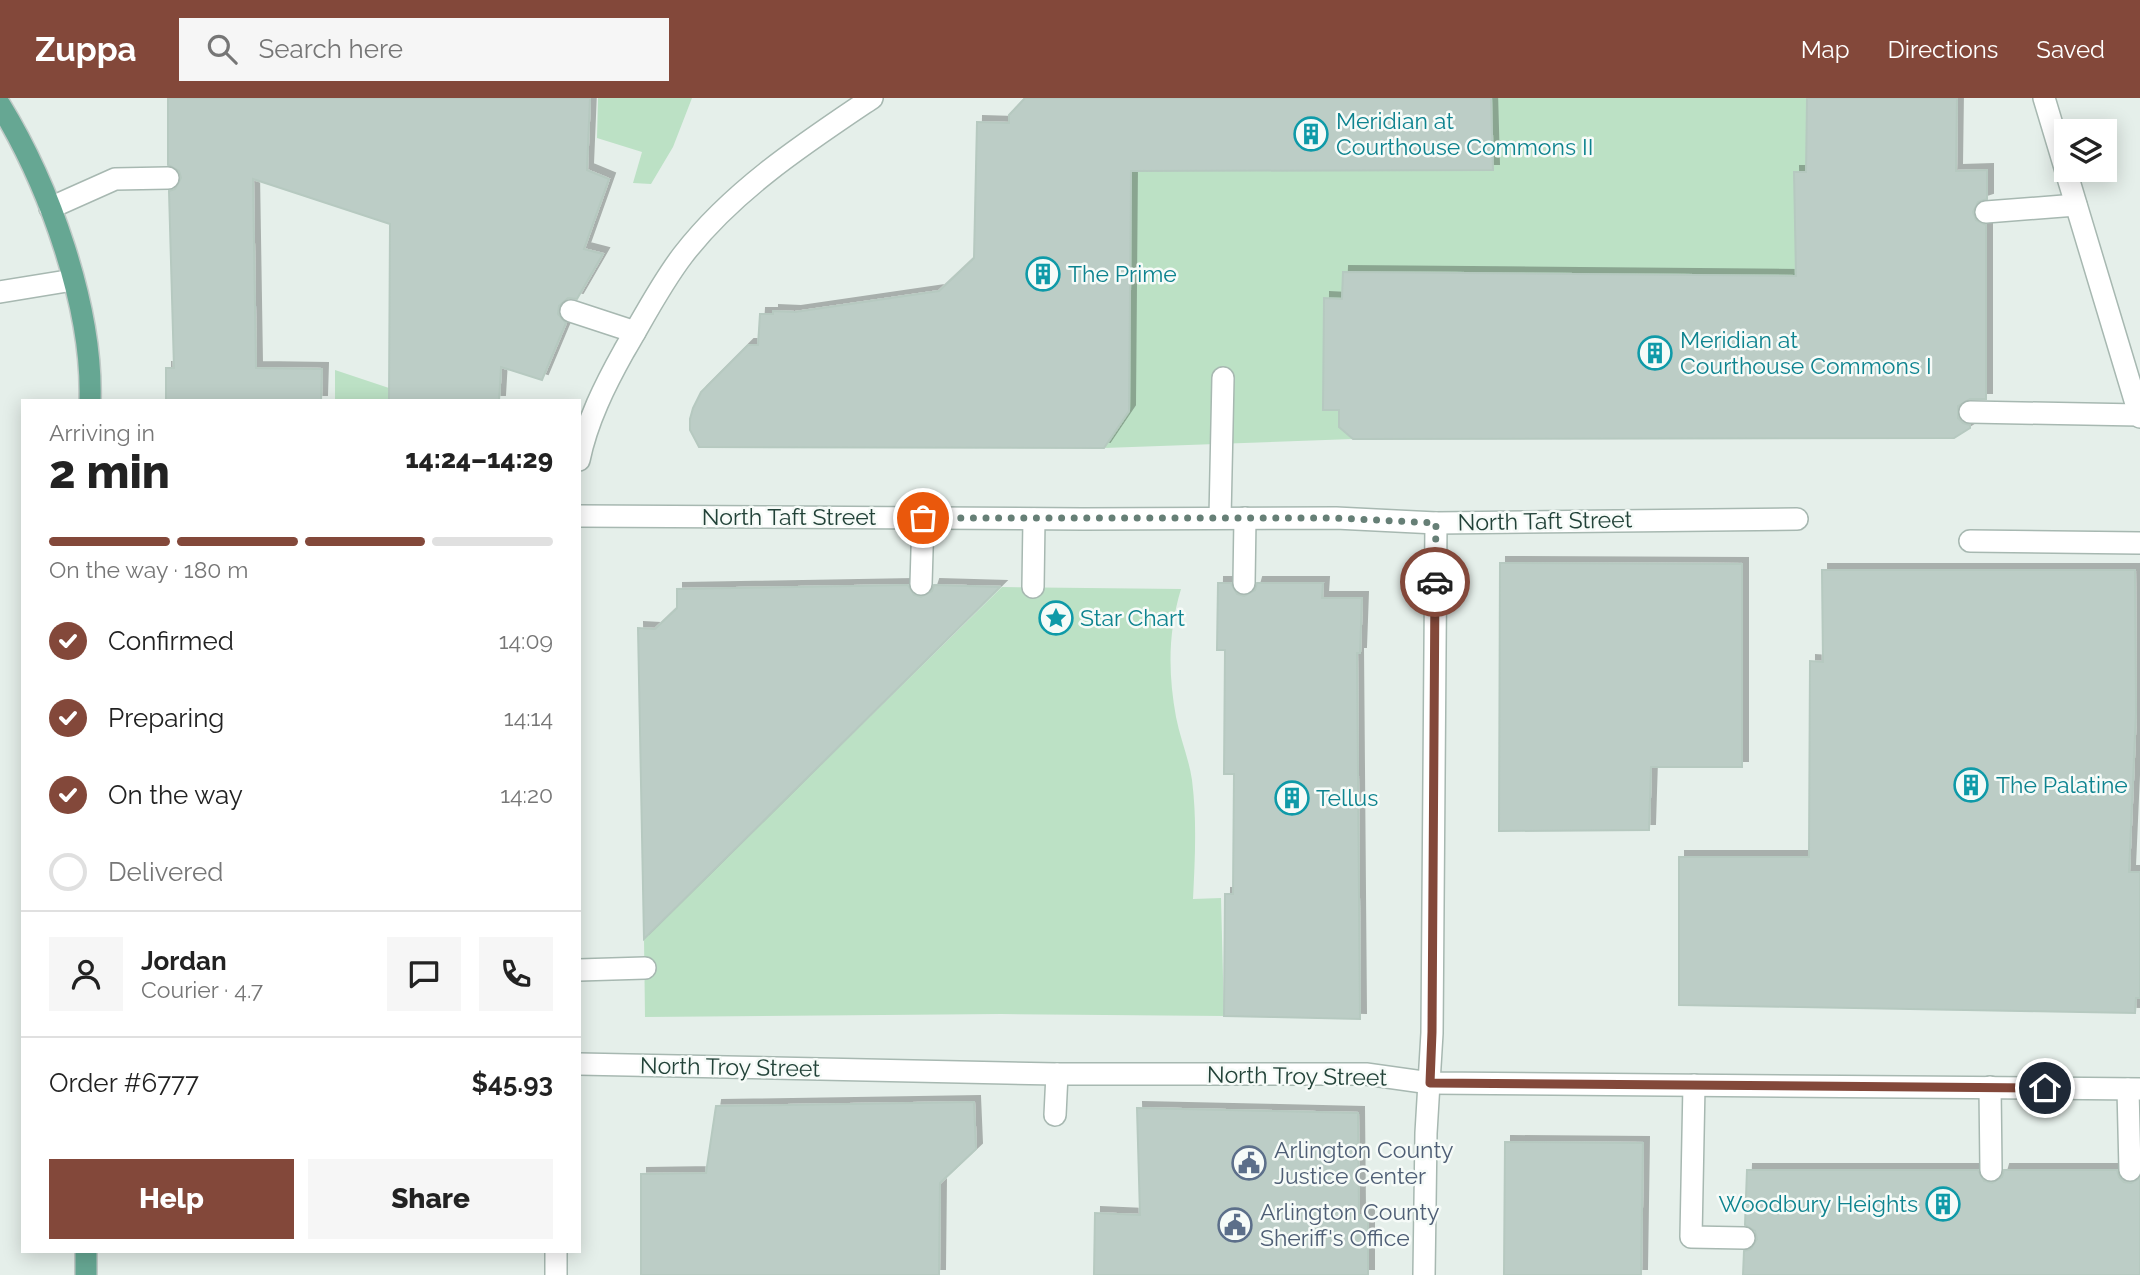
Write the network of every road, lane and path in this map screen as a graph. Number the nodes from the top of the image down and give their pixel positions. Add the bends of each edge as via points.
1 (872, 98) edge
2 (2044, 98) edge
3 (852, 104) edge
4 (0, 105) edge
5 (168, 178) dead end
6 (2076, 205) junction
7 (50, 208) junction
8 (1986, 212) dead end
9 (73, 280) junction
10 (0, 292) edge
11 (571, 311) dead end
12 (635, 332) junction
13 (1223, 378) dead end
14 (90, 399) edge
15 (1970, 412) dead end
16 (2140, 416) edge
17 (581, 453) edge
18 (581, 516) edge
19 (923, 518) junction
20 (1220, 518) junction
21 (1245, 518) junction
22 (1034, 519) junction
23 (1797, 519) dead end
24 (1436, 523) junction
25 (1970, 541) dead end
26 (2140, 543) edge
27 (1244, 583) dead end
28 (921, 584) dead end
29 (1033, 587) dead end
30 (645, 968) dead end
31 (581, 970) edge
32 (581, 1064) edge
33 (1057, 1074) junction
34 (1430, 1083) junction
35 (1694, 1085) junction
36 (1990, 1087) junction
37 (2134, 1089) edge
38 (1055, 1115) dead end
39 (1991, 1170) dead end
40 (2130, 1170) dead end
41 (1744, 1238) dead end
42 (86, 1253) edge
43 (556, 1253) edge
44 (86, 1275) edge
45 (556, 1275) edge
46 (1424, 1275) edge

1 - 3 street
2 - 6 street
3 - 12 street via 713,222 673,269
4 - 7 main road
5 - 7 street via 115,179
6 - 8 street
6 - 16 street
7 - 9 main road
9 - 10 street
9 - 14 main road via 89,347
11 - 12 street
12 - 17 street via 590,421
13 - 20 street
15 - 16 street
18 - 19 street, North Taft Street
19 - 22 street, North Taft Street
19 - 28 street
20 - 21 street, North Taft Street
20 - 22 street, North Taft Street
21 - 24 street, North Taft Street
21 - 27 street
22 - 29 street
23 - 24 street, North Taft Street
24 - 34 street
25 - 26 street
30 - 31 street
32 - 33 street, North Troy Street
33 - 34 street, North Troy Street via 1366,1074
33 - 38 street
34 - 35 street, North Troy Street
34 - 46 street
35 - 36 street, North Troy Street
35 - 41 street via 1691,1237
36 - 37 street, North Troy Street
36 - 39 street
37 - 40 street
42 - 44 main road
43 - 45 street

